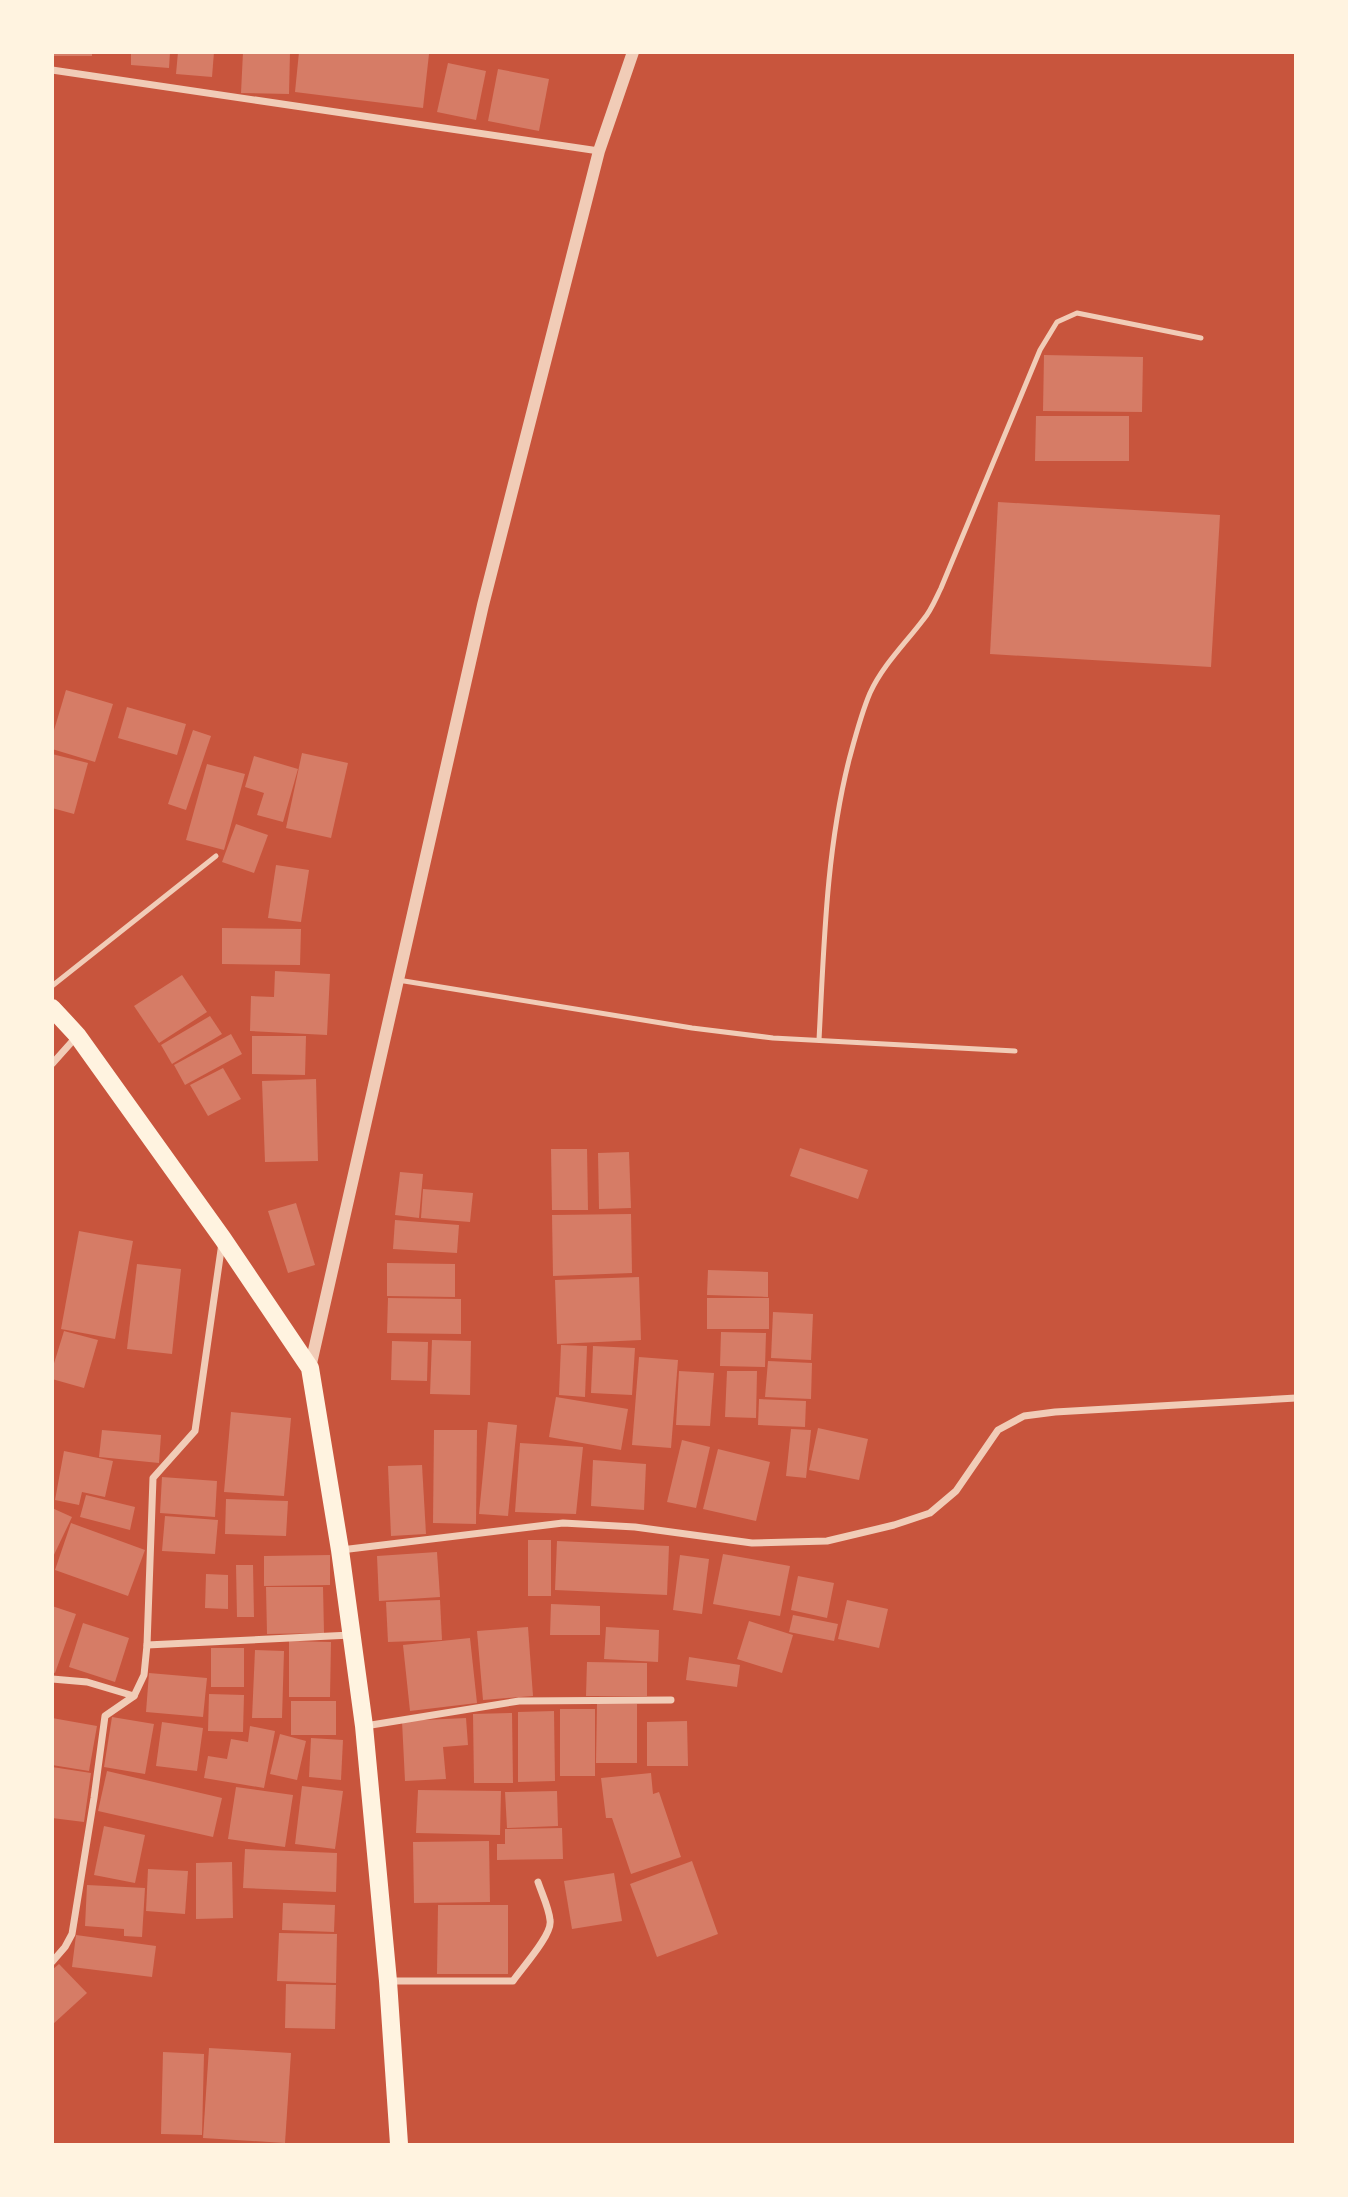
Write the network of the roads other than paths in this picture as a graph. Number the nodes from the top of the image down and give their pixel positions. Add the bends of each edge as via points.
1 (633, 52) edge
2 (52, 70) edge
3 (599, 151) junction
4 (1201, 338) dead end
5 (216, 856) dead end
6 (398, 980) junction
7 (52, 986) edge
8 (52, 1008) edge
9 (77, 1035) junction
10 (819, 1040) junction
11 (1015, 1051) dead end
12 (52, 1064) edge
13 (223, 1239) junction
14 (310, 1368) junction
15 (1296, 1398) edge
16 (340, 1550) junction
17 (352, 1635) junction
18 (147, 1645) junction
19 (52, 1679) edge
20 (134, 1696) junction
21 (671, 1700) dead end
22 (364, 1726) junction
23 (538, 1882) dead end
24 (52, 1962) edge
25 (388, 1981) junction
26 (399, 2144) edge

1 - 3 street
2 - 3 street
3 - 6 street via 483,605
4 - 10 lane via 1077,313 1057,322 1041,351 941,588 925,618 888,661 857,730 838,803 828,876
5 - 7 lane
6 - 10 lane via 692,1028
6 - 14 street
8 - 9 main road
9 - 12 street
9 - 13 main road
10 - 11 lane
13 - 14 main road
13 - 18 street via 195,1431 153,1478
14 - 16 main road
15 - 16 street via 1024,1416 998,1430 956,1491 930,1513 827,1541 752,1542 563,1523
16 - 17 main road
17 - 18 street
17 - 22 main road
18 - 20 street via 144,1675
19 - 20 street via 88,1682
20 - 24 street via 105,1716 72,1934
21 - 22 street via 519,1701
22 - 25 main road
23 - 25 street via 551,1923 545,1940 513,1981
25 - 26 main road

